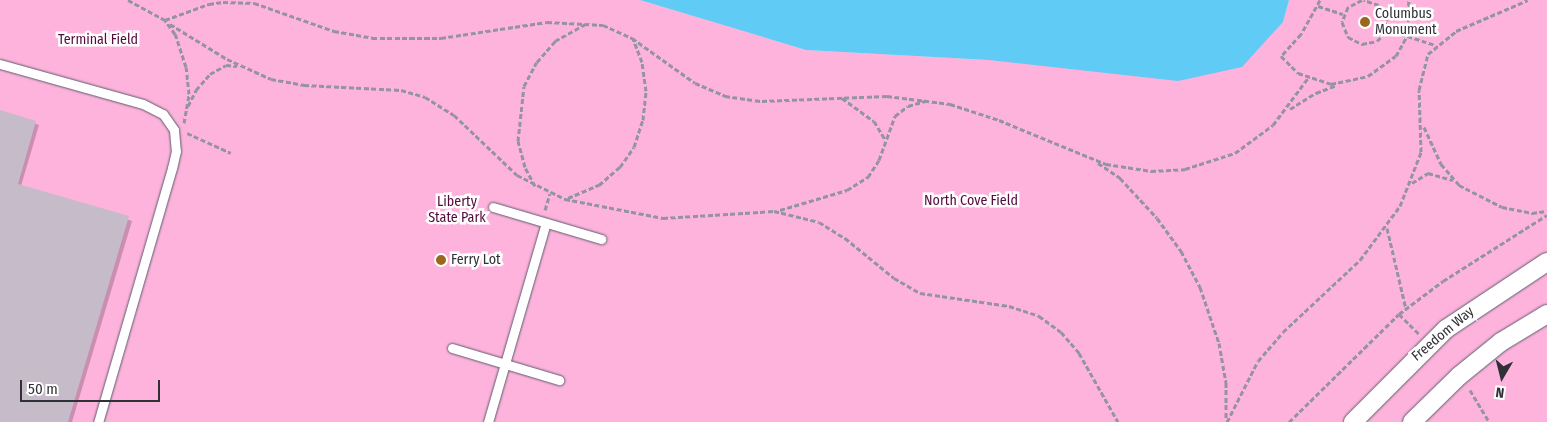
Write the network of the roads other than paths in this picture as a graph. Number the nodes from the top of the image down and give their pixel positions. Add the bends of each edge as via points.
1 (0, 64) edge
2 (493, 208) dead end
3 (546, 223) junction
4 (601, 239) dead end
5 (1547, 262) edge
6 (1547, 314) edge
7 (452, 348) dead end
8 (505, 364) junction
9 (559, 380) dead end
10 (98, 422) edge
11 (488, 422) edge
12 (1353, 422) edge
13 (1412, 422) edge

1 - 10 lane via 143,104 163,114 174,130 176,151 172,168
2 - 3 lane
3 - 4 lane
3 - 8 lane
5 - 12 street, Freedom Way via 1446,329
6 - 13 street via 1501,342 1458,376
7 - 8 lane
8 - 9 lane
8 - 11 lane

